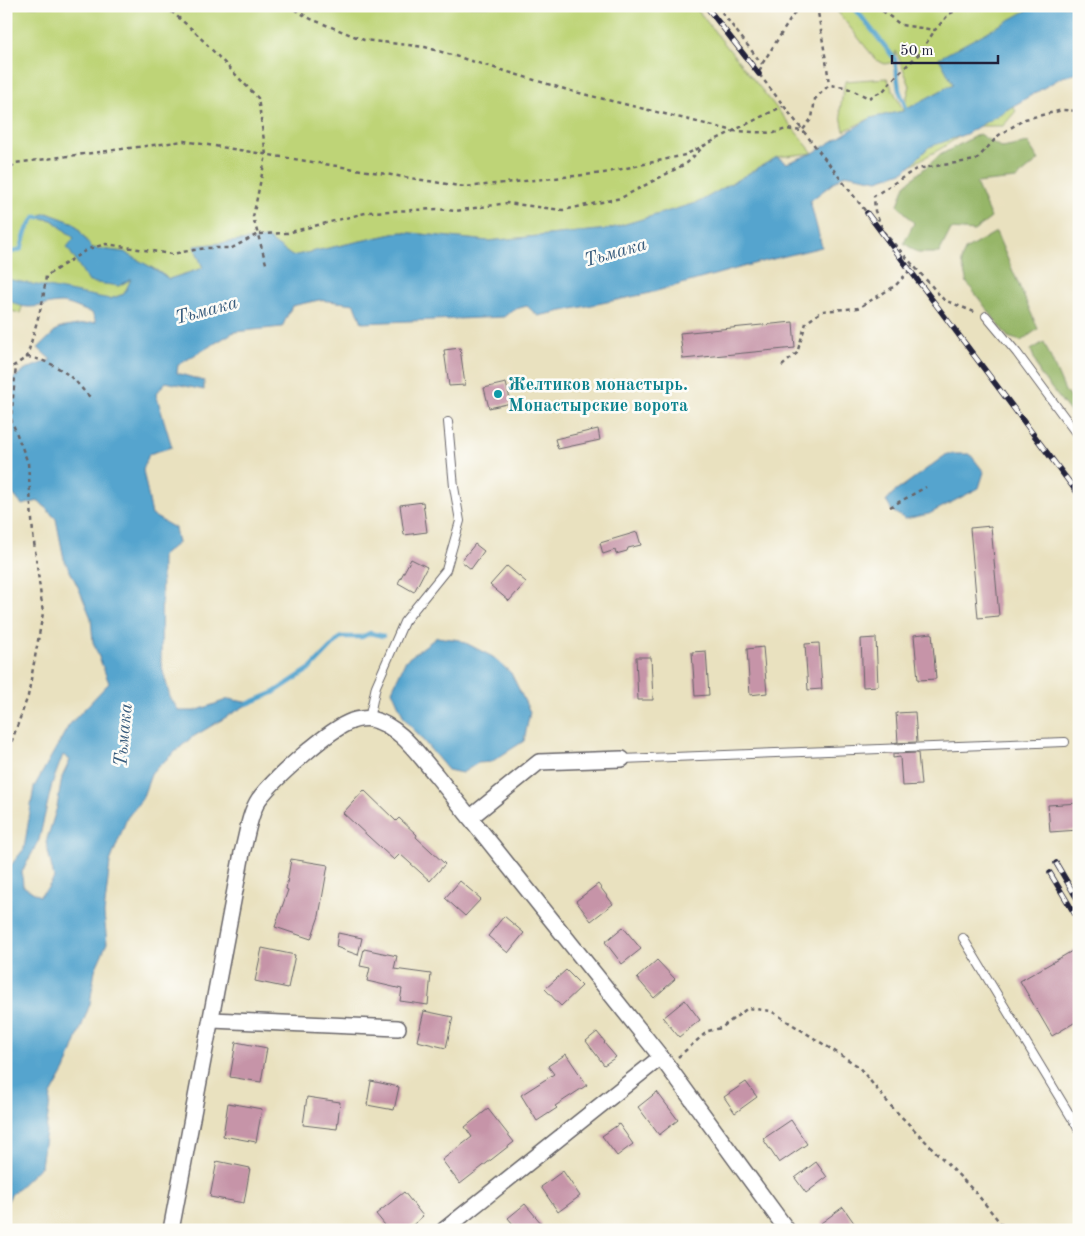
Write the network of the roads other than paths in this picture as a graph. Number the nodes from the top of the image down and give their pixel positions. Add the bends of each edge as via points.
1 (986, 316) road end
2 (448, 422) dead end
3 (1079, 437) edge
4 (369, 718) junction
5 (1065, 742) dead end
6 (622, 759) joint
7 (471, 817) junction
8 (963, 938) dead end
9 (212, 1020) junction
10 (398, 1028) dead end
11 (661, 1057) junction
12 (1079, 1130) edge
13 (172, 1230) edge
14 (444, 1230) edge
15 (787, 1230) edge

1 - 3 lane
2 - 4 lane via 460,521 446,570 404,622 376,686
4 - 7 street via 400,734
4 - 9 street via 353,720 315,746 259,800 251,816 242,853
5 - 6 lane
6 - 7 street via 540,762
7 - 11 street
8 - 12 lane
9 - 10 street
9 - 13 street
11 - 14 street
11 - 15 street

